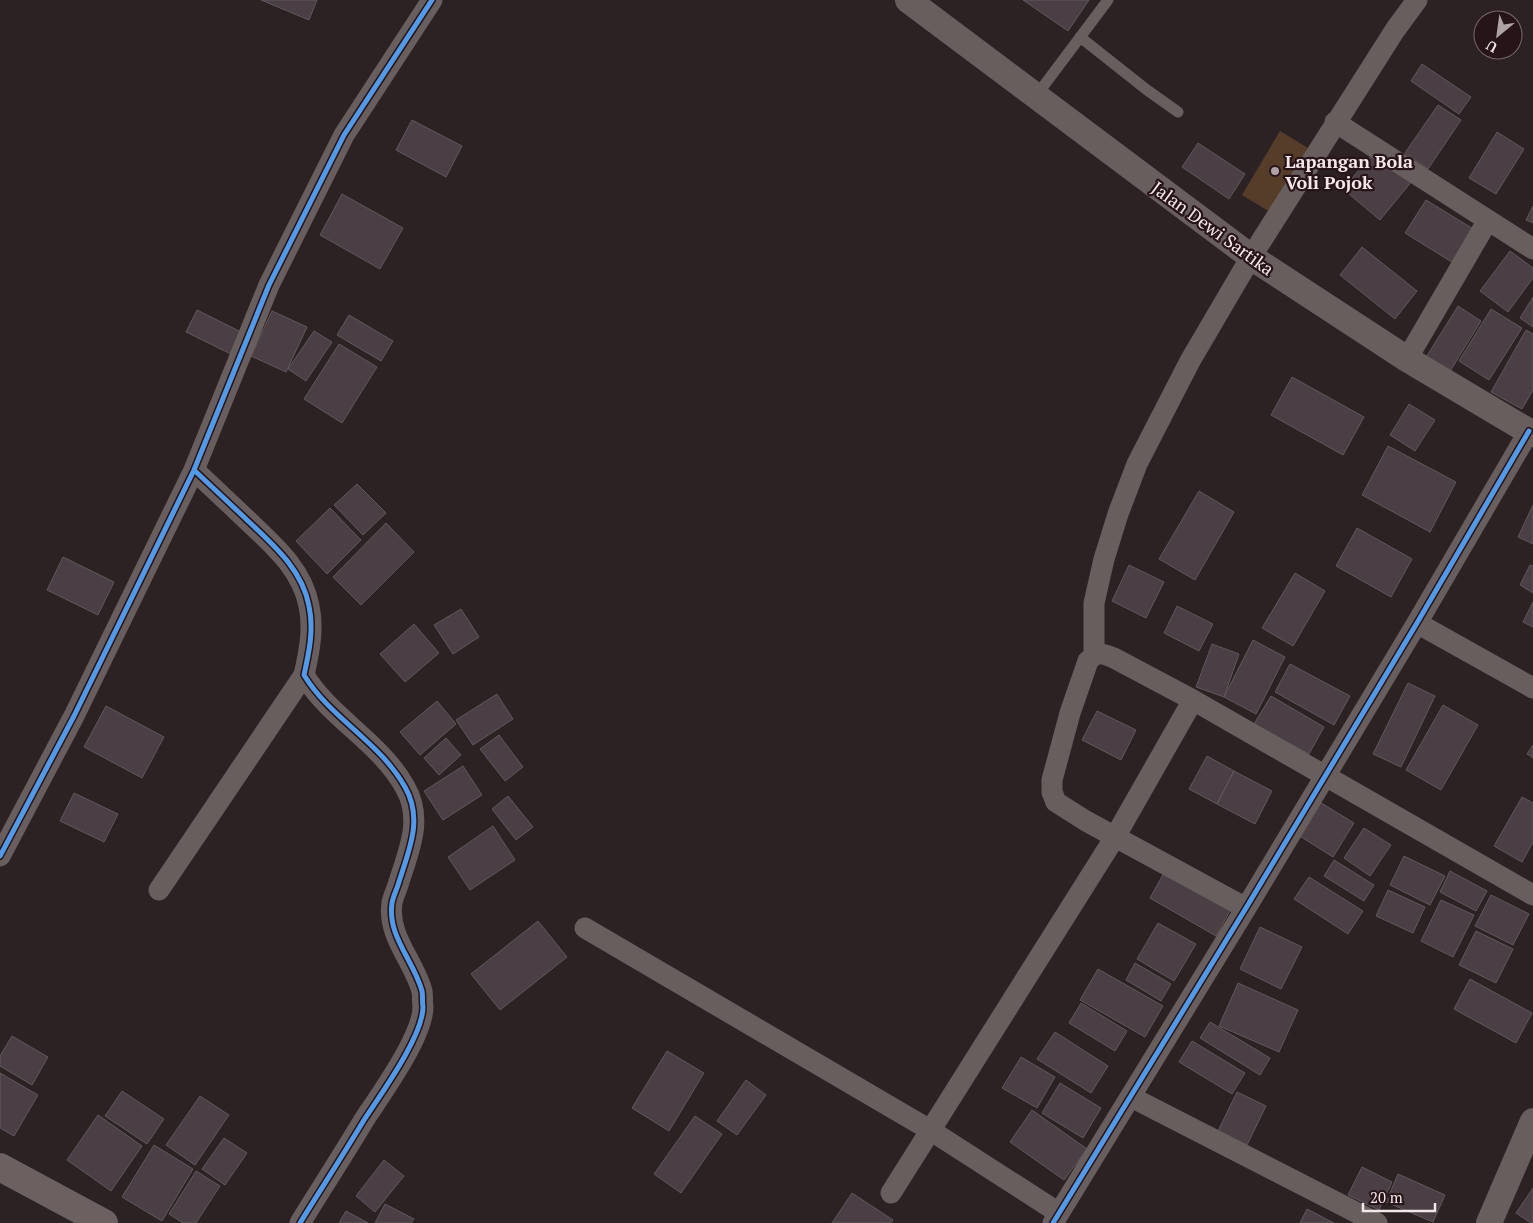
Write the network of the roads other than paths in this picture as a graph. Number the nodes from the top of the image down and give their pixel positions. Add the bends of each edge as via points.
1 (432, 0) edge
2 (1108, 0) edge
3 (1417, 0) edge
4 (912, 1) edge
5 (1080, 37) junction
6 (1036, 96) junction
7 (1178, 112) dead end
8 (1336, 122) junction
9 (1488, 220) junction
10 (1533, 248) edge
11 (1251, 258) junction
12 (1407, 358) junction
13 (1531, 432) edge
14 (194, 470) junction
15 (1416, 623) junction
16 (1094, 655) junction
17 (304, 675) junction
18 (1533, 688) edge
19 (1193, 700) junction
20 (1325, 777) junction
21 (1115, 837) junction
22 (0, 856) edge
23 (159, 890) dead end
24 (1533, 895) edge
25 (1246, 908) junction
26 (585, 928) dead end
27 (1130, 1097) junction
28 (1533, 1121) edge
29 (930, 1130) junction
30 (0, 1167) edge
31 (891, 1193) dead end
32 (1056, 1218) edge
33 (104, 1223) edge
34 (300, 1223) edge
35 (1377, 1223) edge
36 (1489, 1223) edge

1 - 14 street via 344,135 269,285
2 - 5 lane
3 - 8 street via 1394,30
4 - 6 street, Jalan Dewi Sartika
5 - 6 lane
5 - 7 lane
6 - 11 street, Jalan Dewi Sartika
8 - 9 street
8 - 11 street
9 - 10 street
9 - 12 street
11 - 12 street, Jalan Dewi Sartika
11 - 16 street via 1190,361 1137,464 1118,514 1094,603
12 - 13 street, Jalan Dewi Sartika
13 - 15 street
14 - 17 street via 280,551 295,572 309,604 311,619
14 - 22 street via 74,716
15 - 18 street
15 - 20 street
16 - 19 street via 1114,658
16 - 21 street via 1088,661 1070,713 1052,780 1052,792 1056,802
17 - 23 street
17 - 34 street via 323,701 392,767 406,788 414,810 414,832 392,902 392,915 395,934 422,992 423,1012 401,1062
19 - 20 street
19 - 21 street
20 - 24 street
20 - 25 street
21 - 25 street
21 - 29 street
25 - 27 street
26 - 29 street
27 - 32 street
27 - 35 street
28 - 36 street
29 - 31 street
29 - 32 street
30 - 33 main road

